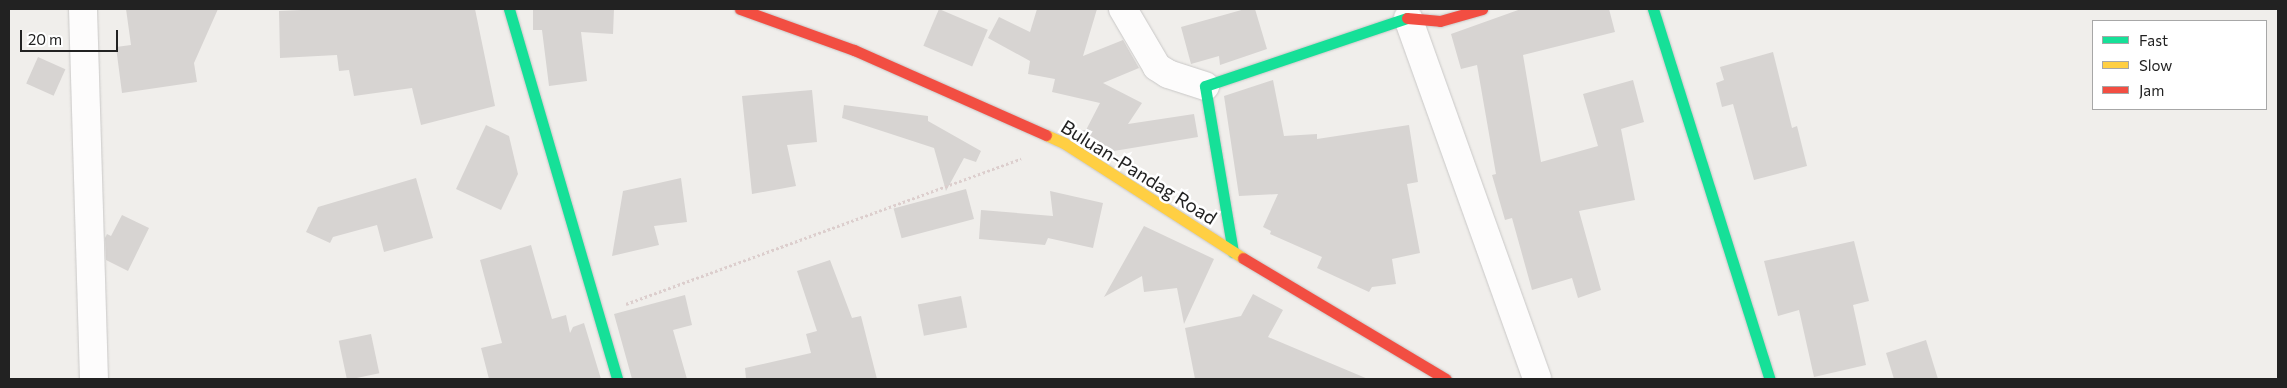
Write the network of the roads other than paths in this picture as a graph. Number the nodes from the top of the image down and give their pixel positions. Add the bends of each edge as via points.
1 (83, 9) edge
2 (509, 9) edge
3 (740, 9) edge
4 (1123, 9) edge
5 (1482, 9) edge
6 (1653, 9) edge
7 (1439, 15) edge
8 (1408, 18) junction
9 (1205, 86) junction
10 (1234, 252) junction
11 (94, 379) edge
12 (617, 379) edge
13 (1446, 379) edge
14 (1537, 379) edge
15 (1770, 379) edge

1 - 11 street
2 - 12 street
3 - 10 street, Buluan-Pandag Road via 854,50 1064,143
4 - 9 street via 1157,67
5 - 7 street
6 - 15 street
7 - 8 street
8 - 9 street
8 - 14 street
9 - 10 street
10 - 13 street, Buluan-Pandag Road

